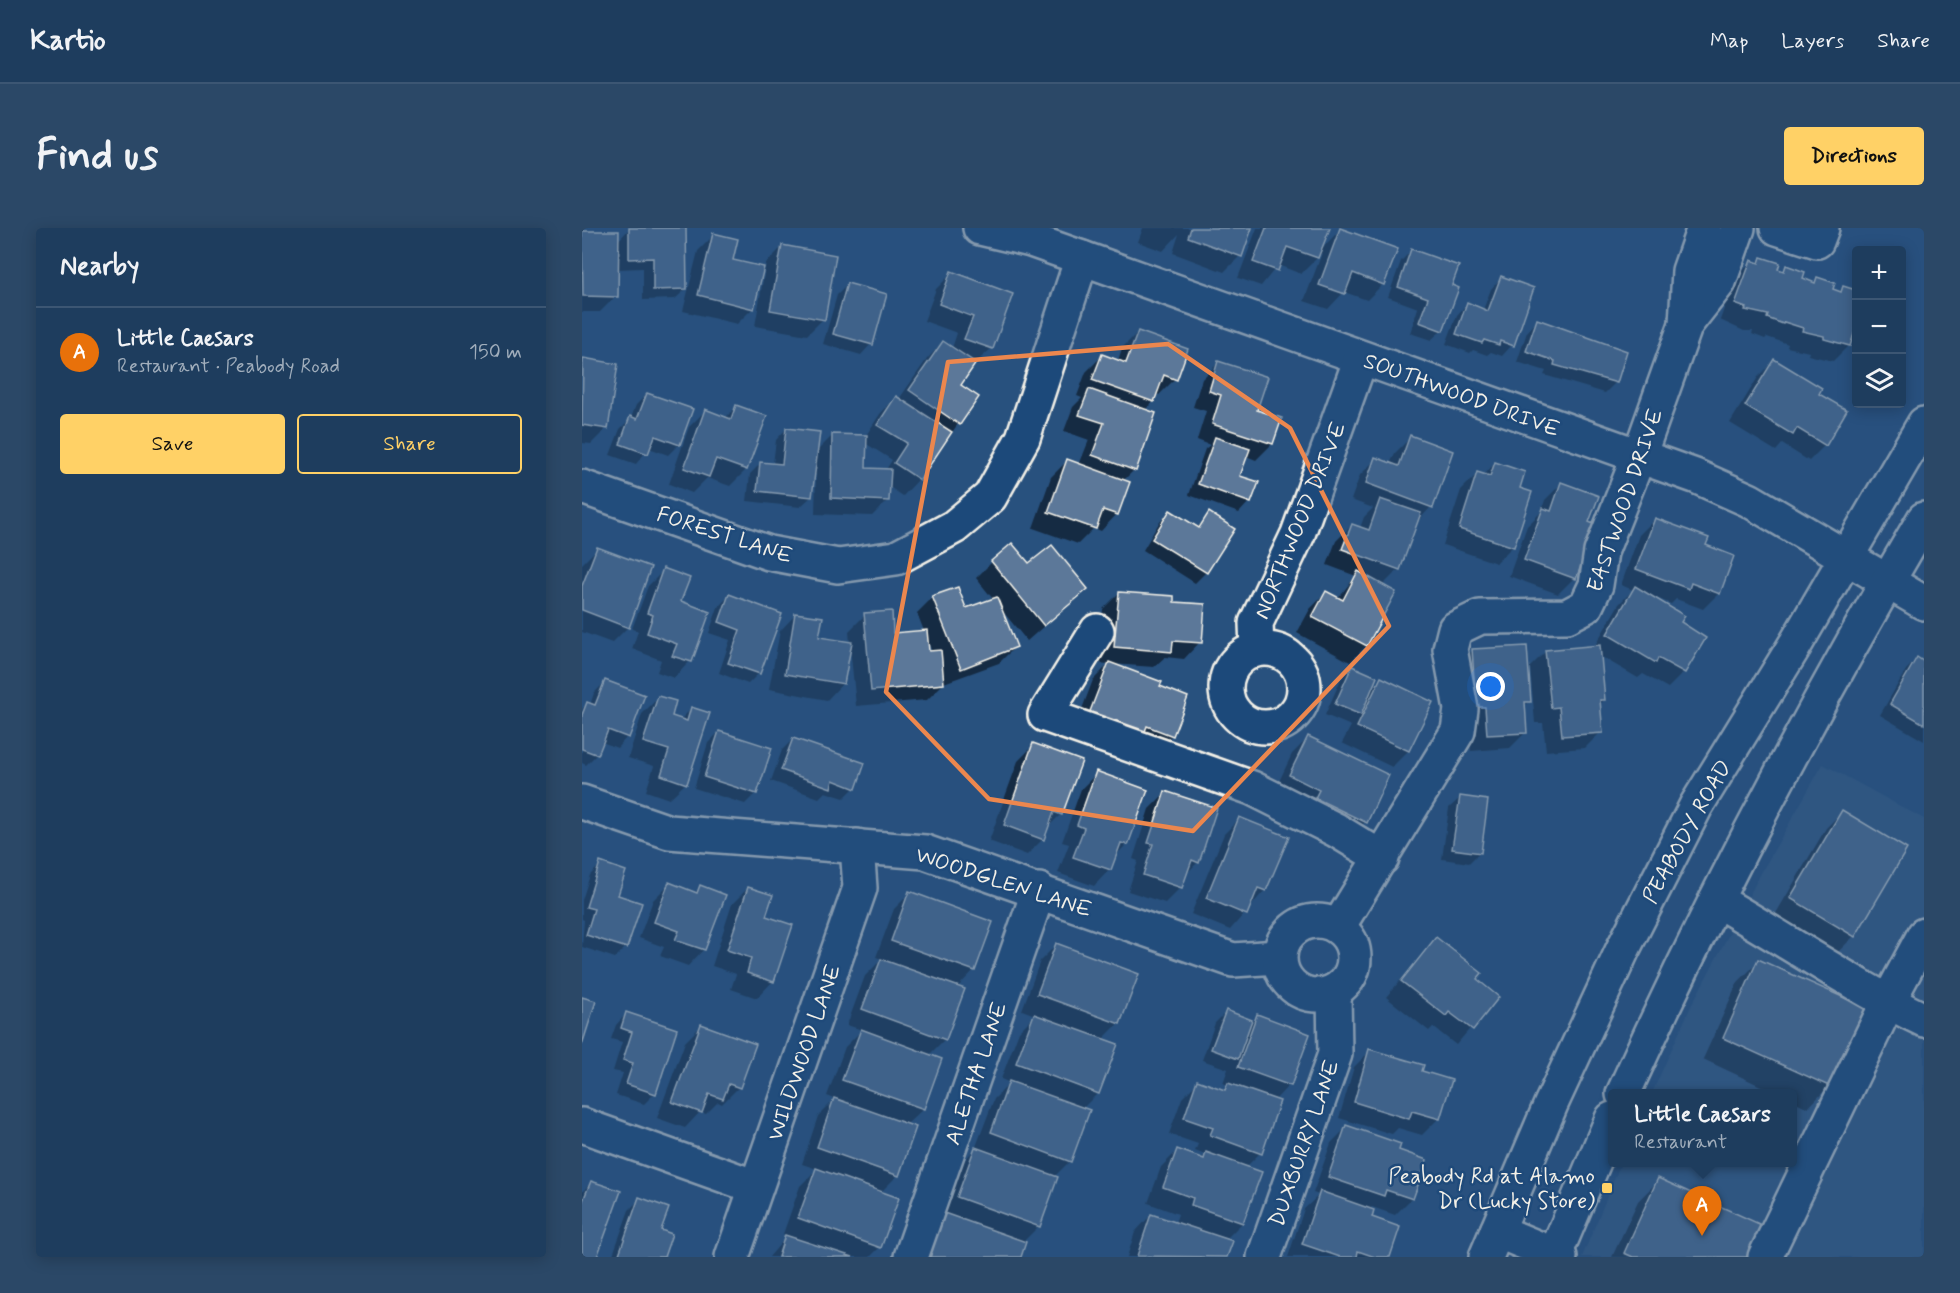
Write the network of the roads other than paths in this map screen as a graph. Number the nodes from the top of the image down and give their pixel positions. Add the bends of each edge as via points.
1 (980, 228) edge
2 (1704, 228) edge
3 (1738, 228) edge
4 (1777, 228) edge
5 (1822, 228) edge
6 (1082, 258) junction
7 (1686, 324) junction
8 (1361, 358) junction
9 (1924, 424) edge
10 (1639, 456) junction
11 (582, 488) edge
12 (1924, 519) edge
13 (1845, 558) junction
14 (1887, 582) junction
15 (1924, 603) edge
16 (1097, 631) dead end
17 (1257, 649) dead end
18 (582, 802) edge
19 (857, 846) junction
20 (1382, 858) junction
21 (1039, 890) junction
22 (1716, 900) junction
23 (1338, 927) junction
24 (1924, 935) edge
25 (1279, 957) junction
26 (1334, 993) junction
27 (1888, 1002) junction
28 (1924, 1020) edge
29 (1625, 1089) edge
30 (582, 1125) edge
31 (1608, 1129) edge
32 (756, 1187) junction
33 (1492, 1244) edge
34 (1556, 1256) edge
35 (732, 1257) edge
36 (911, 1257) edge
37 (1264, 1257) edge
38 (1766, 1257) edge

1 - 6 street, SOUTHWOOD DRIVE
2 - 7 street, EASTWOOD DRIVE via 1689,271
3 - 7 street, EASTWOOD DRIVE via 1719,282
4 - 5 street via 1818,241
6 - 8 street, SOUTHWOOD DRIVE
6 - 11 street, FOREST LANE via 1023,438 990,497 954,527 896,558 838,566 769,553
7 - 10 street, EASTWOOD DRIVE
8 - 10 street, SOUTHWOOD DRIVE
8 - 17 street, NORTHWOOD DRIVE via 1298,534 1256,622
9 - 13 street, PEABODY ROAD
10 - 13 street, SOUTHWOOD DRIVE via 1749,500
10 - 20 street, EASTWOOD DRIVE via 1600,552 1596,585 1586,606 1567,616 1480,617 1455,629 1450,649 1461,709 1458,731
12 - 14 street
13 - 14 street, SOUTHWOOD DRIVE
13 - 33 street, PEABODY ROAD via 1696,806 1623,949
14 - 15 street, SOUTHWOOD DRIVE
14 - 22 street via 1799,736
16 - 20 street via 1045,714 1252,789 1327,825
18 - 19 street, WOODGLEN LANE via 669,832
19 - 21 street, WOODGLEN LANE via 925,852
19 - 32 street, WILDWOOD LANE via 860,888
20 - 23 street, EASTWOOD DRIVE
21 - 25 street, WOODGLEN LANE via 1233,960
21 - 36 street, ALETHA LANE
22 - 27 street
22 - 29 street
23 - 25 street via 1319,921 1299,925 1285,938
23 - 26 street via 1351,942 1355,961 1349,980
24 - 27 street
25 - 26 street via 1283,975 1296,990 1315,996
26 - 37 street, DUXBURRY LANE via 1335,1054
27 - 28 street
27 - 38 street
30 - 32 street
31 - 34 street
32 - 35 street, WILDWOOD LANE
33 - 34 street

